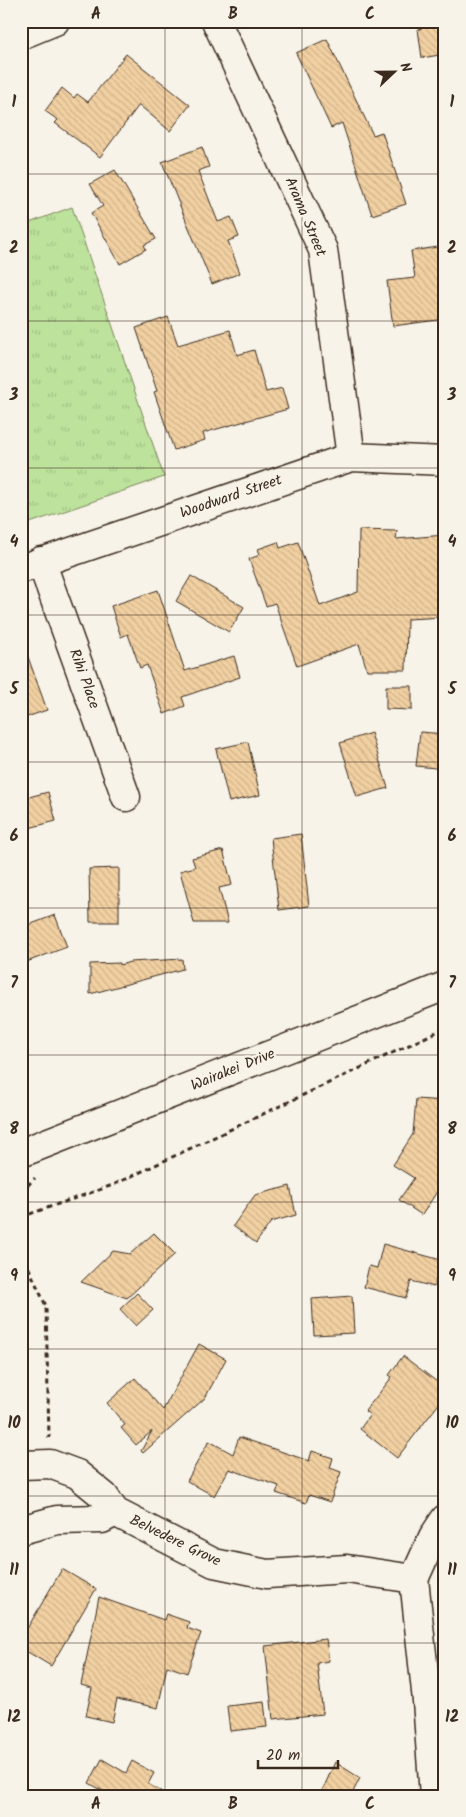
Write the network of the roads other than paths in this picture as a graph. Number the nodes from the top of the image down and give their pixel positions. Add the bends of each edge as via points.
1 (55, 21) edge
2 (216, 21) edge
3 (21, 35) edge
4 (351, 457) junction
5 (445, 461) edge
6 (31, 565) edge
7 (126, 797) dead end
8 (445, 986) edge
9 (21, 1153) edge
10 (21, 1465) edge
11 (115, 1512) junction
12 (445, 1519) edge
13 (21, 1530) edge
14 (414, 1579) junction
15 (434, 1796) edge

1 - 3 street
2 - 4 street, Arama Street via 323,250
4 - 5 street, Woodward Street
4 - 6 street, Woodward Street
6 - 7 street, Rihi Place
8 - 9 street, Wairakei Drive
10 - 11 street, Belvedere Grove via 50,1464 77,1474 104,1496
11 - 13 street, Belvedere Grove via 102,1519 57,1520
11 - 14 street, Belvedere Grove via 214,1563 268,1574 347,1569
12 - 14 street
14 - 15 street

